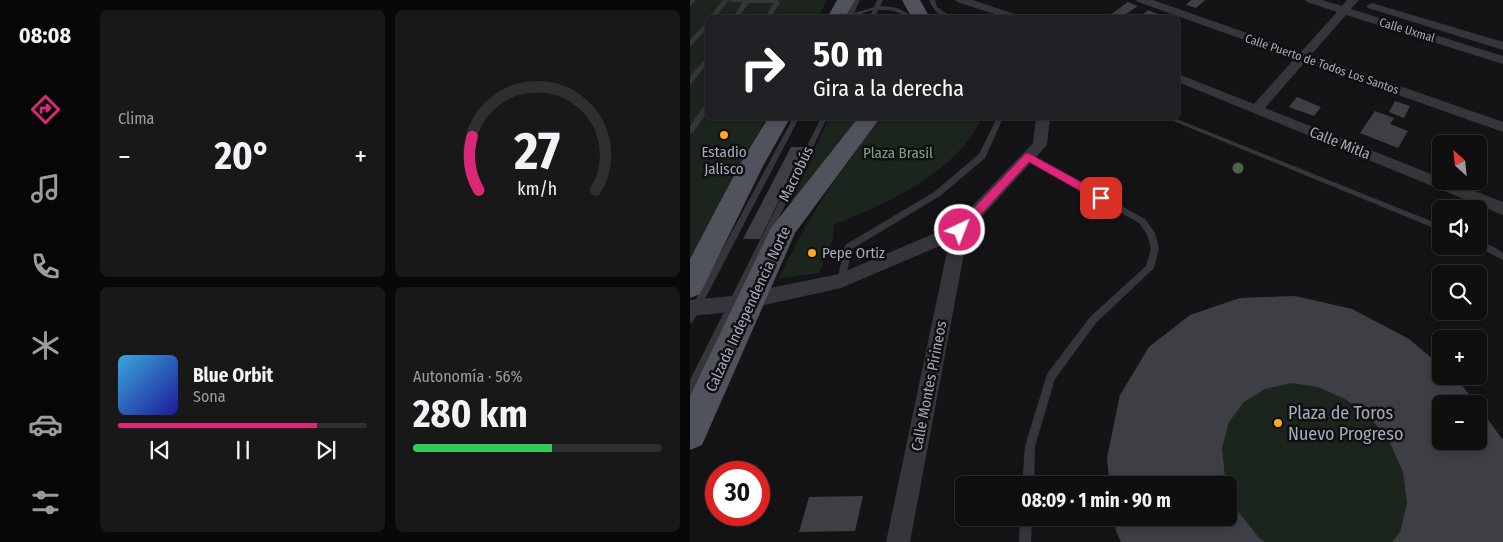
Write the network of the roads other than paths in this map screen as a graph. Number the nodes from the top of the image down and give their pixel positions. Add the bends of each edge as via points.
1 (693, 0) edge
2 (726, 0) edge
3 (732, 0) edge
4 (846, 0) edge
5 (857, 0) edge
6 (880, 0) edge
7 (911, 0) edge
8 (932, 0) edge
9 (961, 0) edge
10 (1142, 0) edge
11 (1311, 0) edge
12 (748, 1) edge
13 (1350, 3) edge
14 (690, 4) edge
15 (977, 6) junction
16 (876, 8) junction
17 (714, 15) edge
18 (738, 15) edge
19 (769, 15) edge
20 (838, 15) edge
21 (850, 15) edge
22 (855, 15) edge
23 (873, 15) edge
24 (906, 15) edge
25 (919, 15) edge
26 (946, 15) edge
27 (990, 15) edge
28 (1014, 15) edge
29 (705, 26) edge
30 (690, 44) edge
31 (1503, 46) edge
32 (1303, 57) junction
33 (1503, 60) edge
34 (705, 61) edge
35 (1180, 79) edge
36 (690, 82) edge
37 (705, 109) edge
38 (1258, 110) junction
39 (778, 120) edge
40 (795, 120) edge
41 (823, 120) edge
42 (867, 120) edge
43 (999, 120) edge
44 (1043, 120) edge
45 (1174, 120) edge
46 (1503, 127) edge
47 (690, 131) edge
48 (1028, 157) junction
49 (1503, 209) edge
50 (1432, 224) edge
51 (960, 230) junction
52 (1487, 247) edge
53 (1491, 249) junction
54 (1503, 253) edge
55 (1503, 257) edge
56 (841, 281) junction
57 (742, 301) junction
58 (691, 305) edge
59 (690, 391) edge
60 (690, 433) edge
61 (1028, 476) edge
62 (1026, 526) edge
63 (898, 542) edge
64 (1025, 542) edge

1 - 14 lane
2 - 17 lane
3 - 12 lane
4 - 20 main road
5 - 21 lane
6 - 16 lane
7 - 25 main road
8 - 26 lane via 935,8
9 - 15 street
10 - 32 street, Calle Puerto de Todos Los Santos
11 - 13 street, Calle Uxmal
12 - 18 lane
12 - 19 lane via 775,1 777,3
13 - 31 street, Calle Uxmal
13 - 32 street
13 - 33 street, Calle Uxmal
15 - 27 street
15 - 28 street
16 - 22 lane
16 - 23 lane
16 - 24 lane via 897,10
29 - 30 lane
32 - 38 street
32 - 46 street, Calle Puerto de Todos Los Santos
34 - 36 lane
35 - 38 street, Calle Mitla
37 - 47 lane
38 - 49 street, Calle Mitla
39 - 58 main road via 751,166
40 - 58 lane, Macrobús
41 - 57 lane, Macrobús
42 - 57 main road, Calzada Independencia Norte via 784,228
43 - 56 lane via 982,156 938,194 848,247
44 - 48 street via 1040,144
45 - 50 lane
48 - 51 street
48 - 61 lane via 1142,221 1151,234 1155,249 1150,268 1093,320 1051,377 1030,446
51 - 56 street
51 - 63 street, Calle Montes Pirineos
52 - 53 lane
53 - 54 lane
53 - 55 lane
56 - 57 street
57 - 58 street
57 - 59 lane, Macrobús
57 - 60 main road, Calzada Independencia Norte
62 - 64 lane

